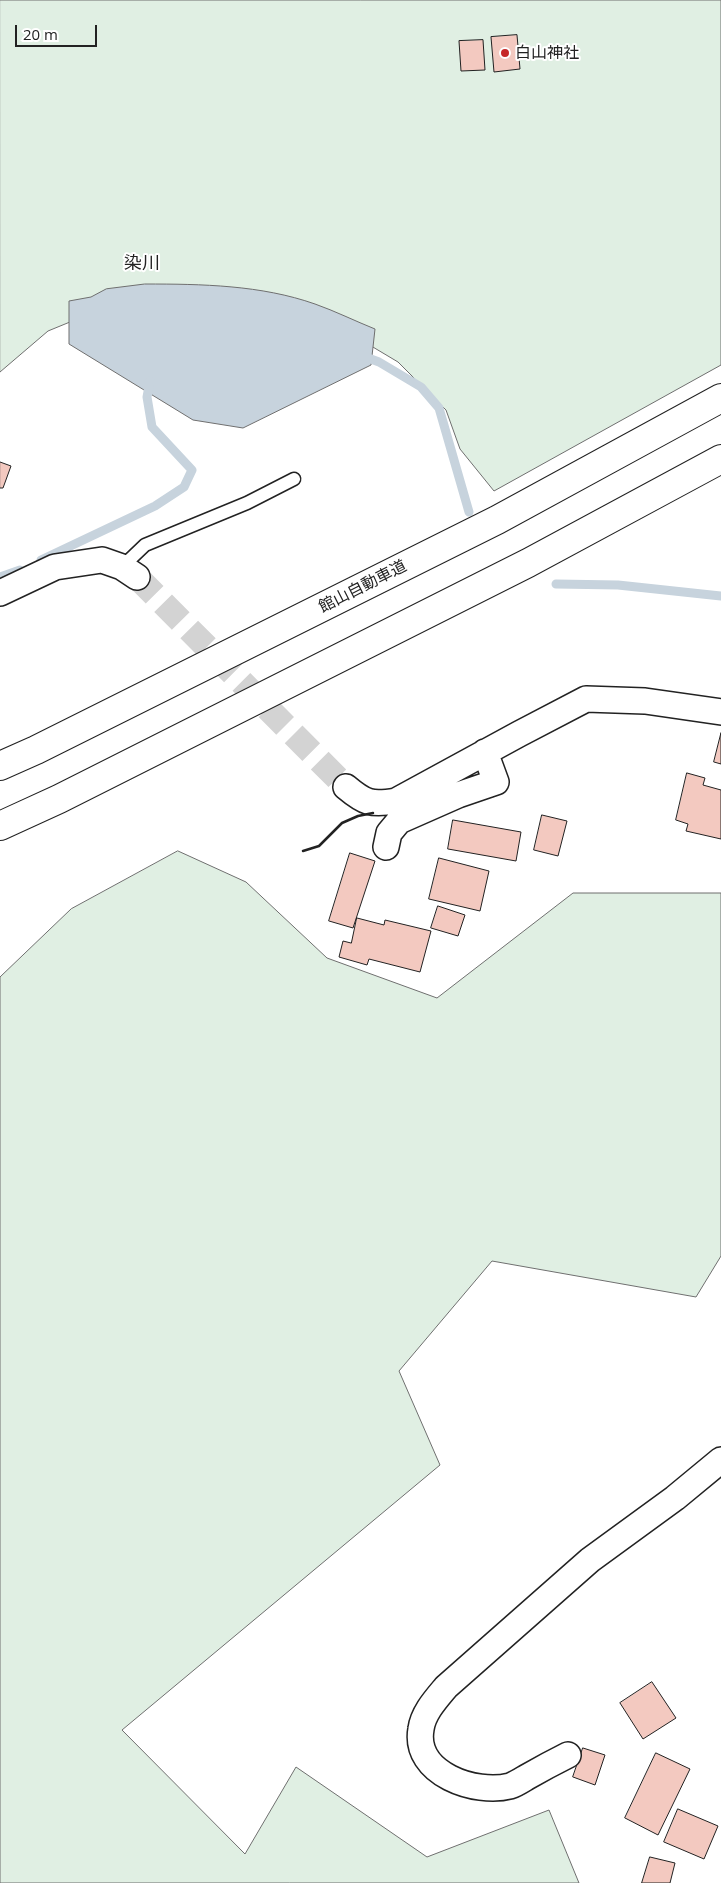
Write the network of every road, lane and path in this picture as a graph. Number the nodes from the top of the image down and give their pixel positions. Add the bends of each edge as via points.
1 (721, 398) edge
2 (721, 459) edge
3 (294, 479) dead end
4 (130, 572) joint
5 (0, 594) edge
6 (721, 712) edge
7 (485, 752) junction
8 (0, 766) edge
9 (346, 787) tunnel mouth
10 (0, 826) edge
11 (386, 848) dead end
12 (721, 1460) edge
13 (568, 1754) dead end

1 - 8 highway, 館山自動車道 via 497,520
2 - 10 highway via 528,563
3 - 4 lane via 145,545
4 - 5 street via 102,560 55,567
6 - 7 street via 645,701 586,700
7 - 9 street via 396,801 362,800
7 - 11 street via 496,782 399,820 390,833
12 - 13 street via 590,1560 446,1687 432,1704 420,1731 430,1762 444,1775 474,1787 512,1786

